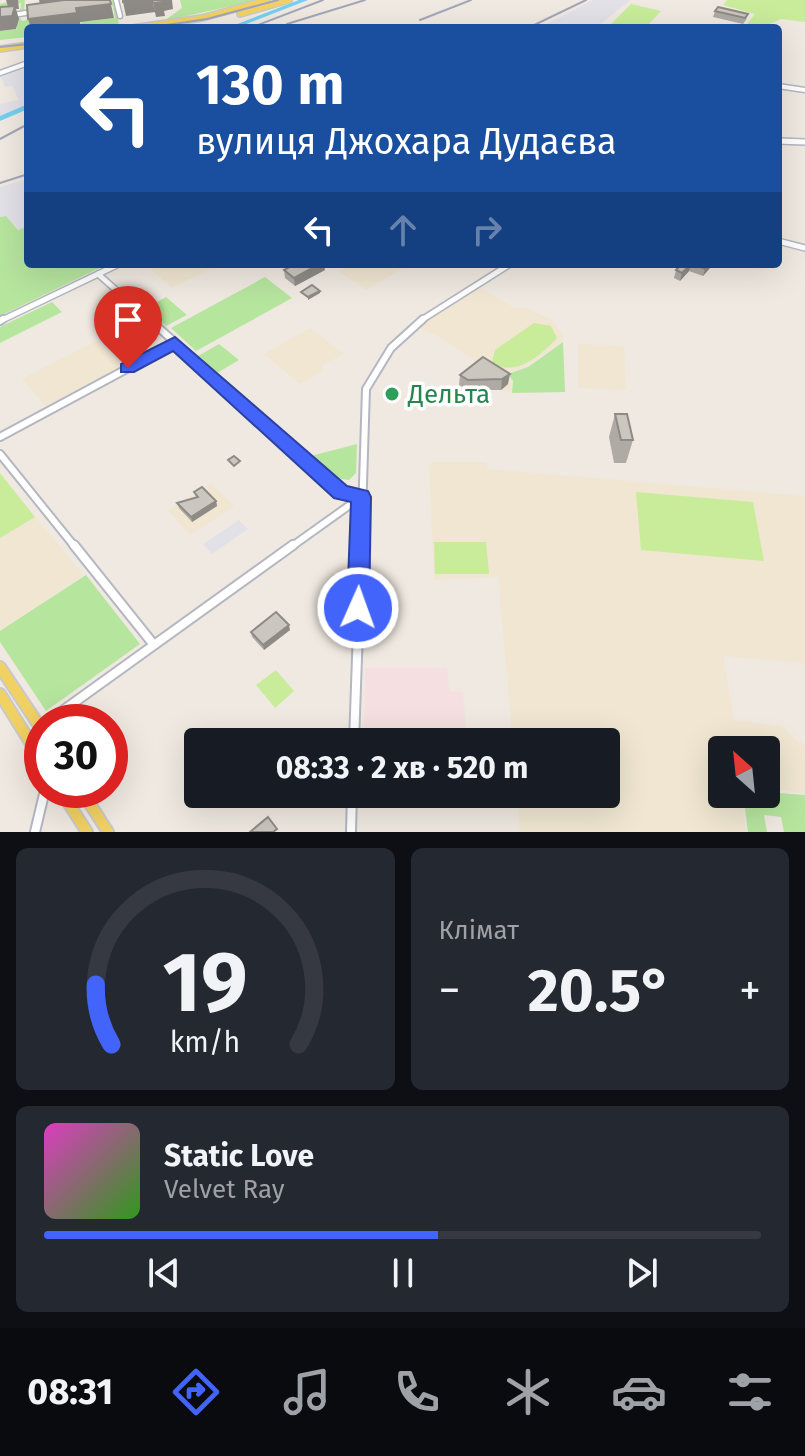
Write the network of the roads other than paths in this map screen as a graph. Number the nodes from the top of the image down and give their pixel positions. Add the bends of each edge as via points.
1 (116, 0) edge
2 (267, 0) edge
3 (289, 0) edge
4 (45, 10) edge
5 (120, 16) dead end
6 (0, 17) edge
7 (157, 24) edge
8 (191, 24) edge
9 (24, 43) edge
10 (0, 46) edge
11 (24, 64) edge
12 (0, 73) edge
13 (782, 87) edge
14 (805, 90) edge
15 (782, 141) edge
16 (805, 142) edge
17 (782, 242) edge
18 (805, 248) edge
19 (111, 268) edge
20 (504, 268) edge
21 (98, 274) junction
22 (0, 321) edge
23 (175, 343) junction
24 (0, 437) edge
25 (0, 454) edge
26 (361, 497) junction
27 (154, 645) junction
28 (0, 667) edge
29 (0, 694) edge
30 (27, 704) edge
31 (73, 704) edge
32 (354, 728) edge
33 (24, 732) edge
34 (41, 808) edge
35 (72, 808) edge
36 (93, 808) edge
37 (352, 808) edge
38 (35, 832) edge
39 (87, 832) edge
40 (108, 832) edge
41 (351, 832) edge

1 - 5 street
2 - 7 main road
3 - 8 main road
4 - 6 street
9 - 10 main road
11 - 12 street
13 - 14 street
15 - 16 street
17 - 18 street
19 - 21 street
20 - 26 street via 412,326 388,348 364,397
21 - 22 street
21 - 23 street
23 - 24 street
23 - 26 street via 341,492
25 - 27 street
26 - 27 street
26 - 32 street
27 - 31 street
28 - 30 main road
29 - 33 main road
34 - 38 street
35 - 39 main road
36 - 40 main road
37 - 41 street

